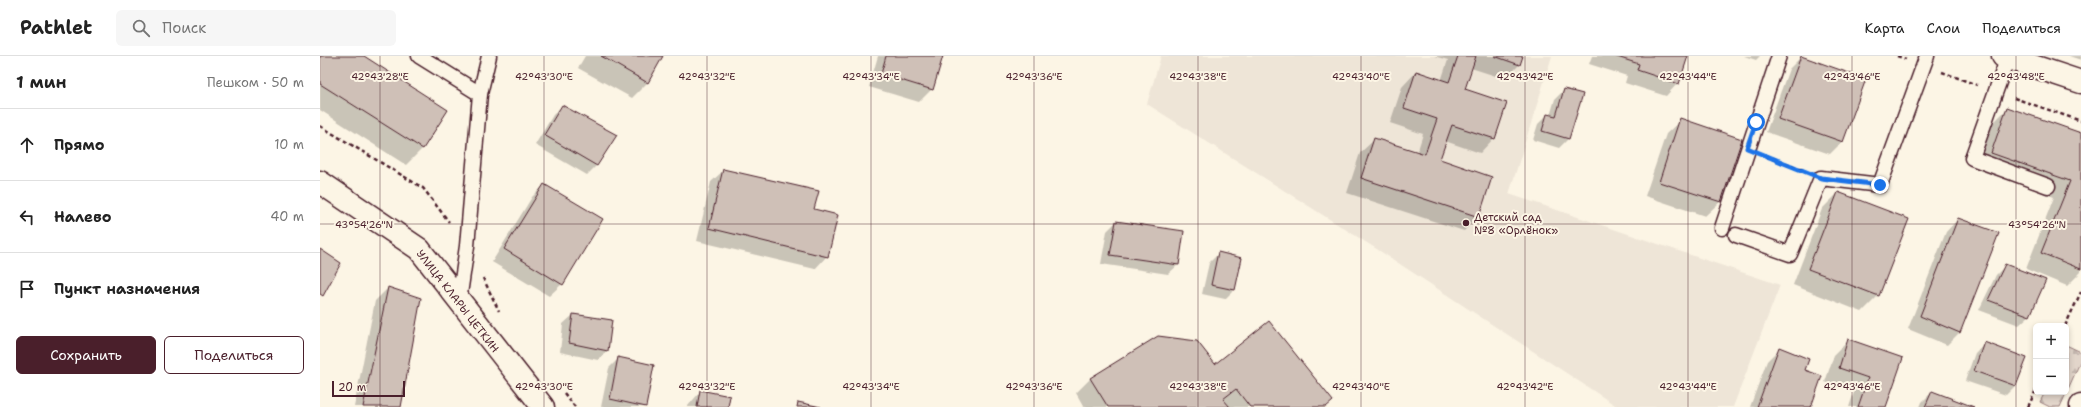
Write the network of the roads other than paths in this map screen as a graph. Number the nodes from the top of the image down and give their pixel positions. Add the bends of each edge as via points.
1 (419, 56) edge
2 (489, 56) edge
3 (1779, 56) edge
4 (1927, 56) edge
5 (2006, 57) edge
6 (2081, 82) edge
7 (480, 94) junction
8 (320, 182) edge
9 (2048, 186) dead end
10 (1722, 228) dead end
11 (1736, 235) dead end
12 (459, 301) junction
13 (543, 407) edge

1 - 7 lane
2 - 7 lane
3 - 10 lane
4 - 11 lane via 1880,185 1821,178 1790,254
5 - 6 street
5 - 9 lane via 1972,158
7 - 12 lane via 467,246
8 - 12 street, УЛИЦА КЛАРЫ ЦЕТКИН via 419,249
12 - 13 street, УЛИЦА КЛАРЫ ЦЕТКИН

